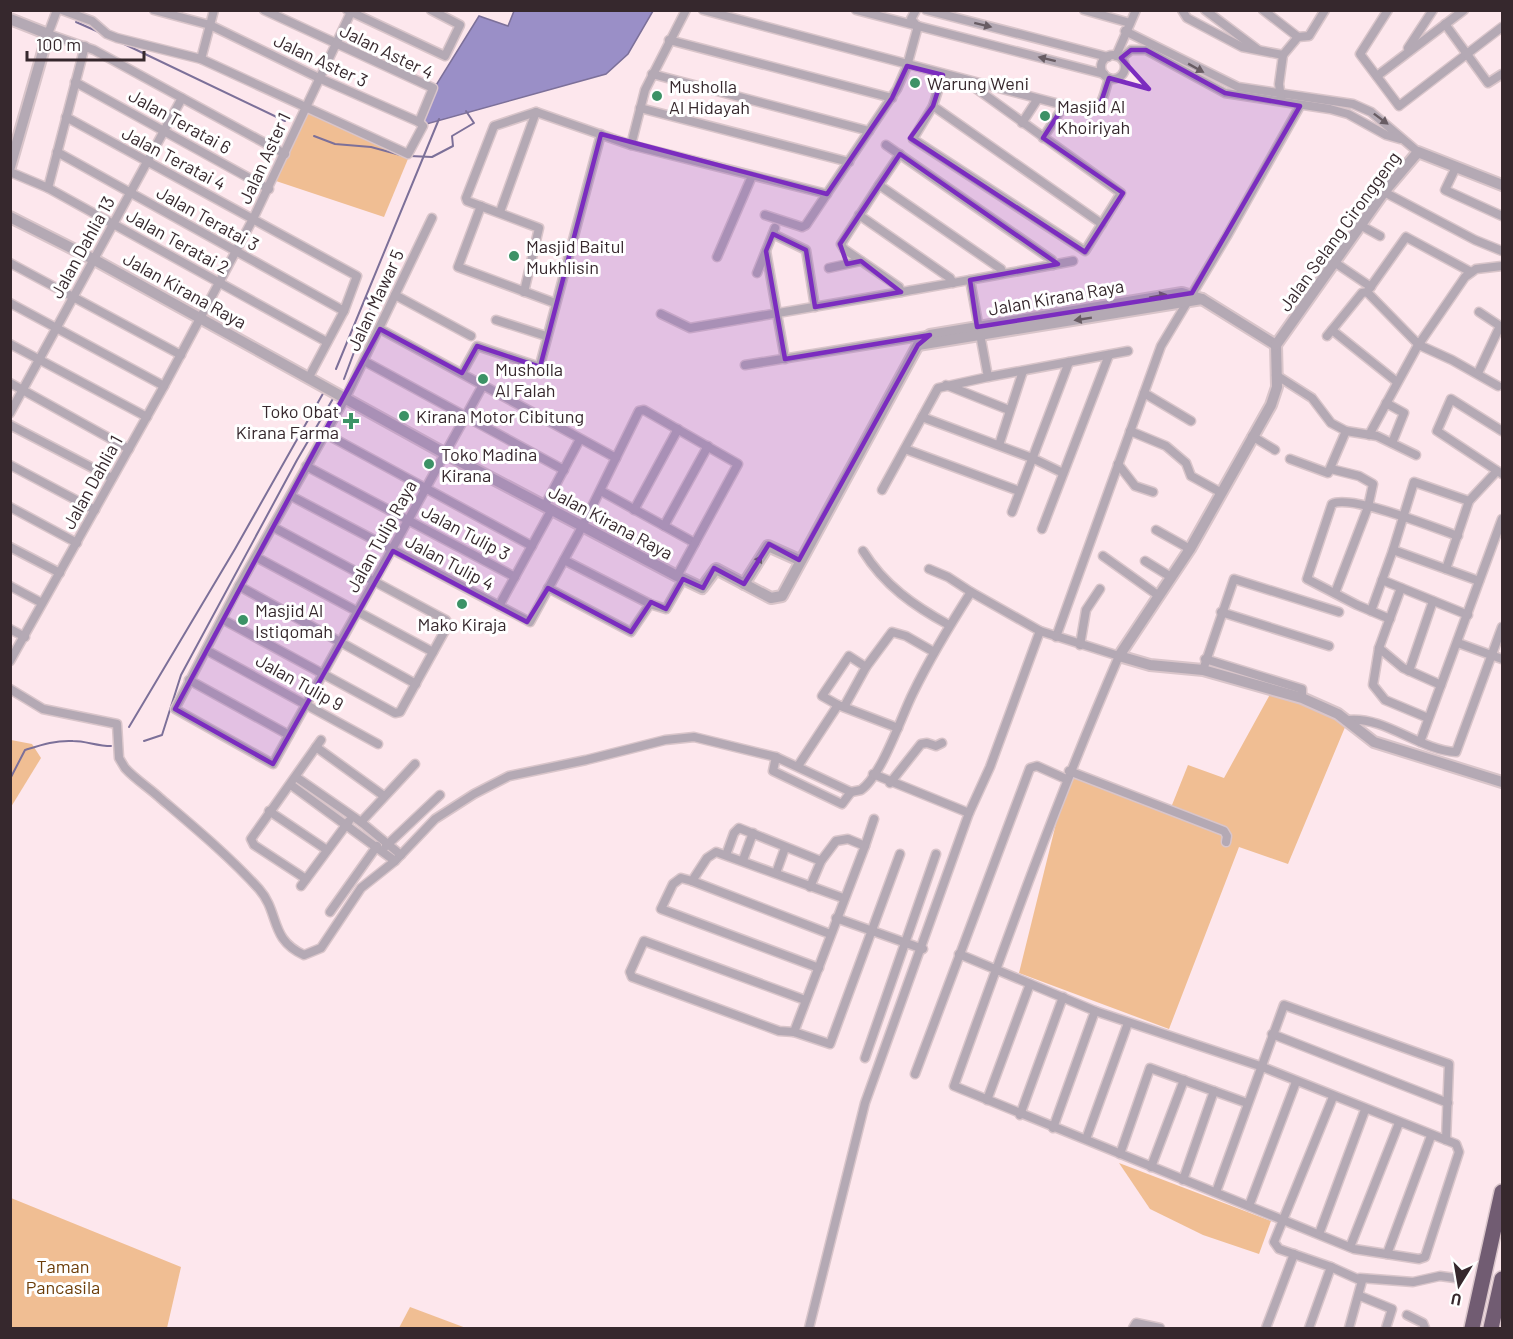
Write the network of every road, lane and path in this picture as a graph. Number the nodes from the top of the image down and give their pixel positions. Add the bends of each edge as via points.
1 (57, 10) edge
2 (63, 10) edge
3 (94, 10) edge
4 (154, 10) edge
5 (214, 10) edge
6 (264, 10) edge
7 (431, 10) edge
8 (686, 10) edge
9 (703, 10) edge
10 (856, 10) edge
11 (916, 10) edge
12 (925, 10) edge
13 (1084, 10) edge
14 (1136, 10) edge
15 (1182, 10) edge
16 (1205, 10) edge
17 (1263, 10) edge
18 (1388, 10) edge
19 (1433, 10) edge
20 (1464, 10) edge
21 (350, 11) edge
22 (1324, 11) edge
23 (10, 20) edge
24 (92, 21) junction
25 (1130, 22) junction
26 (1445, 24) junction
27 (210, 25) junction
28 (918, 26) junction
29 (1503, 27) edge
30 (1125, 32) junction
31 (48, 34) junction
32 (1298, 37) junction
33 (669, 40) junction
34 (335, 45) junction
35 (86, 46) junction
36 (1257, 49) junction
37 (1406, 52) junction
38 (1468, 54) junction
39 (1283, 55) junction
40 (1115, 57) junction
41 (201, 59) junction
42 (907, 66) junction
43 (652, 74) junction
44 (1503, 74) edge
45 (943, 75) junction
46 (1107, 76) junction
47 (1377, 76) junction
48 (319, 78) junction
49 (75, 82) junction
50 (967, 82) junction
51 (182, 98) junction
52 (892, 98) junction
53 (1281, 99) junction
54 (1037, 100) junction
55 (1334, 100) junction
56 (933, 106) junction
57 (1300, 106) junction
58 (1063, 107) junction
59 (640, 108) junction
60 (305, 109) junction
61 (1330, 109) junction
62 (536, 112) junction
63 (66, 117) junction
64 (419, 122) junction
65 (1022, 123) junction
66 (164, 130) junction
67 (869, 131) junction
68 (601, 134) junction
69 (1043, 138) junction
70 (1400, 139) junction
71 (631, 145) junction
72 (886, 145) dead end
73 (57, 152) junction
74 (1418, 152) junction
75 (285, 154) junction
76 (900, 154) junction
77 (849, 162) junction
78 (146, 163) junction
79 (1456, 167) junction
80 (10, 169) edge
81 (752, 176) junction
82 (879, 185) junction
83 (1503, 185) edge
84 (48, 188) junction
85 (269, 189) junction
86 (1384, 192) junction
87 (130, 193) junction
88 (827, 194) junction
89 (481, 206) junction
90 (500, 212) junction
91 (765, 215) dead end
92 (859, 215) junction
93 (1503, 216) edge
94 (10, 217) edge
95 (432, 218) dead end
96 (253, 219) junction
97 (113, 224) junction
98 (1102, 224) junction
99 (1360, 225) junction
100 (1380, 236) dead end
101 (844, 249) junction
102 (766, 251) junction
103 (1503, 251) edge
104 (234, 253) junction
105 (717, 257) dead end
106 (93, 259) junction
107 (861, 261) junction
108 (1073, 261) dead end
109 (1334, 262) junction
110 (10, 263) edge
111 (847, 264) junction
112 (1053, 265) junction
113 (1503, 266) edge
114 (829, 268) dead end
115 (1471, 272) junction
116 (757, 273) dead end
117 (1003, 274) junction
118 (970, 280) junction
119 (219, 282) junction
120 (953, 283) junction
121 (1369, 289) junction
122 (524, 292) junction
123 (901, 292) junction
124 (395, 295) junction
125 (73, 298) junction
126 (1194, 298) junction
127 (10, 303) edge
128 (555, 303) junction
129 (815, 307) junction
130 (344, 311) junction
131 (1479, 312) dead end
132 (777, 313) junction
133 (661, 314) dead end
134 (201, 318) junction
135 (496, 320) dead end
136 (56, 328) junction
137 (380, 329) junction
138 (978, 331) junction
139 (930, 335) junction
140 (471, 336) dead end
141 (546, 336) junction
142 (1499, 340) edge
143 (327, 342) junction
144 (10, 344) edge
145 (918, 345) junction
146 (1276, 345) junction
147 (1419, 345) junction
148 (1128, 351) dead end
149 (181, 355) junction
150 (1109, 355) junction
151 (785, 359) junction
152 (39, 360) junction
153 (364, 361) junction
154 (1068, 362) junction
155 (745, 365) dead end
156 (1023, 370) junction
157 (1478, 373) junction
158 (462, 374) junction
159 (1276, 375) junction
160 (309, 377) junction
161 (988, 377) junction
162 (1397, 382) junction
163 (10, 383) edge
164 (483, 385) junction
165 (946, 385) junction
166 (164, 386) junction
167 (1498, 386) dead end
168 (23, 390) junction
169 (1144, 393) junction
170 (341, 395) junction
171 (1386, 403) junction
172 (1009, 410) junction
173 (10, 413) edge
174 (465, 416) junction
175 (147, 417) junction
176 (922, 417) junction
177 (1191, 421) dead end
178 (10, 425) edge
179 (678, 429) junction
180 (1130, 431) junction
181 (1346, 431) junction
182 (1503, 431) edge
183 (324, 433) junction
184 (1369, 435) junction
185 (1252, 436) junction
186 (580, 439) junction
187 (1392, 443) junction
188 (999, 445) junction
189 (708, 446) junction
190 (129, 448) junction
191 (905, 449) junction
192 (1275, 450) dead end
193 (444, 453) junction
194 (1416, 455) dead end
195 (616, 458) junction
196 (1032, 458) junction
197 (1290, 459) dead end
198 (1118, 464) junction
199 (10, 465) edge
200 (306, 466) junction
201 (1332, 469) junction
202 (564, 470) junction
203 (1500, 472) edge
204 (1063, 473) junction
205 (112, 478) junction
206 (426, 489) junction
207 (882, 490) dead end
208 (601, 491) junction
209 (1019, 491) junction
210 (1153, 492) dead end
211 (1220, 492) junction
212 (291, 496) junction
213 (1469, 501) junction
214 (10, 507) edge
215 (549, 507) junction
216 (1368, 507) junction
217 (95, 510) junction
218 (634, 510) junction
219 (1012, 513) dead end
220 (1402, 516) junction
221 (1503, 519) edge
222 (409, 520) junction
223 (664, 526) junction
224 (273, 527) junction
225 (582, 527) junction
226 (1042, 529) dead end
227 (1156, 530) dead end
228 (1458, 536) junction
229 (76, 543) junction
230 (695, 543) junction
231 (10, 546) edge
232 (532, 546) junction
233 (1190, 549) junction
234 (1394, 550) junction
235 (393, 551) junction
236 (863, 551) dead end
237 (1103, 556) dead end
238 (255, 557) junction
239 (564, 560) junction
240 (799, 560) junction
241 (1145, 561) dead end
242 (929, 569) dead end
243 (1446, 569) junction
244 (60, 573) junction
245 (515, 577) junction
246 (680, 577) junction
247 (1171, 577) junction
248 (1382, 580) junction
249 (1479, 581) junction
250 (376, 583) junction
251 (744, 584) junction
252 (10, 586) edge
253 (239, 586) junction
254 (548, 588) junction
255 (1100, 588) dead end
256 (1401, 588) junction
257 (971, 592) junction
258 (1335, 593) junction
259 (1159, 596) junction
260 (1433, 601) junction
261 (42, 603) junction
262 (650, 604) junction
263 (499, 606) junction
264 (1371, 611) junction
265 (1221, 612) junction
266 (1339, 612) dead end
267 (357, 613) junction
268 (1468, 615) junction
269 (222, 619) junction
270 (1390, 619) junction
271 (948, 626) junction
272 (1503, 627) edge
273 (10, 629) edge
274 (1041, 631) junction
275 (25, 637) junction
276 (1056, 637) junction
277 (341, 643) junction
278 (1458, 643) junction
279 (1080, 645) junction
280 (1329, 646) dead end
281 (1379, 648) junction
282 (206, 650) junction
283 (433, 652) junction
284 (934, 652) junction
285 (1492, 655) junction
286 (1119, 656) junction
287 (1503, 659) edge
288 (10, 661) edge
289 (1204, 664) junction
290 (866, 667) junction
291 (1408, 671) junction
292 (323, 674) junction
293 (189, 680) junction
294 (417, 684) junction
295 (1441, 685) junction
296 (10, 689) edge
297 (306, 704) junction
298 (841, 706) junction
299 (1428, 718) junction
300 (1348, 720) junction
301 (898, 728) junction
302 (288, 735) junction
303 (1420, 742) junction
304 (942, 743) dead end
305 (378, 744) dead end
306 (776, 757) junction
307 (415, 764) dead end
308 (798, 766) junction
309 (873, 774) junction
310 (816, 775) junction
311 (1068, 775) junction
312 (293, 781) junction
313 (1503, 782) edge
314 (890, 783) junction
315 (808, 789) junction
316 (851, 792) junction
317 (440, 795) dead end
318 (384, 796) junction
319 (269, 811) junction
320 (969, 813) junction
321 (357, 819) junction
322 (874, 819) dead end
323 (346, 824) junction
324 (753, 833) junction
325 (1226, 842) dead end
326 (388, 843) junction
327 (865, 846) junction
328 (379, 848) junction
329 (785, 848) junction
330 (327, 850) junction
331 (900, 854) dead end
332 (936, 854) dead end
333 (726, 855) junction
334 (398, 858) junction
335 (743, 860) junction
336 (821, 861) junction
337 (776, 873) junction
338 (692, 881) junction
339 (810, 886) junction
340 (843, 898) junction
341 (330, 912) dead end
342 (836, 918) junction
343 (872, 930) junction
344 (830, 934) junction
345 (907, 942) junction
346 (922, 949) junction
347 (959, 954) junction
348 (819, 968) junction
349 (996, 970) junction
350 (1030, 984) junction
351 (1063, 997) junction
352 (805, 1000) junction
353 (1095, 1011) junction
354 (1128, 1023) junction
355 (794, 1032) junction
356 (1272, 1034) junction
357 (865, 1058) dead end
358 (1260, 1066) junction
359 (915, 1074) dead end
360 (1184, 1080) junction
361 (1296, 1082) junction
362 (1214, 1090) junction
363 (1333, 1097) junction
364 (987, 1100) junction
365 (1247, 1103) junction
366 (1448, 1103) junction
367 (1365, 1110) junction
368 (1020, 1115) junction
369 (1399, 1123) junction
370 (1053, 1128) junction
371 (1431, 1136) junction
372 (1086, 1139) junction
373 (1446, 1140) junction
374 (1120, 1154) junction
375 (1152, 1167) junction
376 (1183, 1180) junction
377 (1216, 1192) junction
378 (1503, 1192) edge
379 (1249, 1206) junction
380 (1281, 1220) junction
381 (1319, 1234) junction
382 (1350, 1247) junction
383 (1294, 1254) junction
384 (1387, 1254) junction
385 (1331, 1267) junction
386 (1360, 1278) junction
387 (1455, 1278) dead end
388 (1503, 1279) edge
389 (1360, 1296) junction
390 (1407, 1316) dead end
391 (809, 1329) edge
392 (1133, 1329) edge
393 (1160, 1329) edge
394 (1266, 1329) edge
395 (1309, 1329) edge
396 (1349, 1329) edge
397 (1386, 1329) edge
398 (1425, 1329) edge
399 (1472, 1329) edge
400 (1491, 1329) edge

1 - 31 street
2 - 24 street
3 - 24 street
4 - 27 street, Jalan Aster 3
5 - 27 street
6 - 34 street, Jalan Aster 4
7 - 21 street via 459,25 443,56
8 - 33 street
9 - 42 street
10 - 28 street
11 - 28 street via 911,18
12 - 28 street via 928,20
12 -> 40 street
13 - 25 street
14 - 25 street
15 - 36 street via 1187,18 1233,42
16 - 36 street
17 - 32 street
18 - 47 street via 1360,54
19 - 37 street
20 - 26 street
21 - 34 street, Jalan Aster 1
22 - 32 street via 1309,36
23 - 31 street
24 - 41 street via 117,38
25 - 30 street
26 - 37 street
26 - 38 street
27 - 41 street
27 - 48 street, Jalan Aster 3
28 - 42 street
46 -> 28 street
29 - 38 street
30 - 40 street
30 -> 53 street via 1226,83
31 - 35 street
31 - 80 street
32 - 39 street
33 - 43 street
33 - 52 street
34 - 48 street, Jalan Aster 1
34 - 64 street, Jalan Aster 4 via 433,88
35 - 49 street
35 - 51 street
36 - 39 street
37 - 47 street
38 - 44 street via 1488,83
38 - 47 street via 1400,106
39 - 53 street
40 - 46 street via 1102,66
40 - 46 street via 1125,66 1123,73 1118,77
40 - 53 street via 1131,50 1146,50 1225,93
41 - 60 street
42 - 45 street
42 - 52 street
43 - 59 street
43 - 67 street
45 - 50 street
45 - 56 street
46 - 58 street via 1097,110
48 - 60 street, Jalan Aster 1
48 - 64 street, Jalan Aster 3
49 - 63 street
49 - 66 street, Jalan Teratai 6
50 - 54 street
50 - 65 street
51 - 66 street, Jalan Dahlia 13
51 - 75 street
52 - 67 street
53 - 55 street
53 - 57 street
54 - 58 street
54 - 65 street
55 - 61 street
55 -> 70 street via 1371,112
56 - 98 street
56 - 98 street via 912,135 914,140 1082,251
57 - 61 street
57 - 126 street
58 - 69 street
59 - 71 street
59 - 77 street
60 - 64 street via 408,154 423,126
60 - 75 street, Jalan Aster 1
61 - 70 street
62 - 68 street
62 - 89 street via 494,126 467,201
62 - 90 street
63 - 73 street
63 - 78 street, Jalan Teratai 4
65 - 69 street
66 - 78 street, Jalan Dahlia 13
66 - 85 street, Jalan Teratai 6
67 - 77 street
68 - 71 street
68 - 128 street
69 - 98 street via 1121,192
70 - 74 street
71 - 81 street
72 - 76 street
73 - 84 street
73 - 87 street, Jalan Teratai 3
74 - 79 street, Jalan Selang Cironggeng
74 - 86 street, Jalan Selang Cironggeng
75 - 85 street, Jalan Aster 1
76 - 82 street
76 - 112 street via 1052,260
77 - 88 street
78 - 87 street, Jalan Dahlia 13
78 - 96 street, Jalan Teratai 4
79 - 83 street, Jalan Selang Cironggeng
79 - 93 street via 1445,190
80 - 84 street, Jalan Teratai 2
81 - 88 street
81 - 105 street
82 - 92 street
82 - 117 street
84 - 97 street, Jalan Teratai 2
85 - 96 street, Jalan Aster 1
86 - 99 street, Jalan Selang Cironggeng
86 - 103 street
87 - 97 street, Jalan Dahlia 13
87 - 104 street, Jalan Teratai 3
88 - 91 street via 804,227
89 - 90 street
89 - 122 street via 457,266
90 - 122 street via 540,230
92 - 101 street via 842,241
92 - 120 street
94 - 106 street, Jalan Kirana Raya
95 - 124 street, Jalan Mawar 5
96 - 104 street, Jalan Aster 1
96 - 130 street, Jalan Teratai 4 via 357,276
97 - 106 street, Jalan Dahlia 13
97 - 119 street, Jalan Teratai 2
99 - 100 street
99 - 109 street, Jalan Selang Cironggeng
101 - 107 street
101 - 111 street
102 - 116 street
102 - 129 street via 774,231 806,250
102 - 132 street
104 - 119 street, Jalan Aster 1
104 - 130 street, Jalan Teratai 3
106 - 125 street, Jalan Dahlia 13
106 - 134 street, Jalan Kirana Raya
107 - 111 street
107 - 123 street
108 - 112 street
109 - 121 street
109 - 146 street, Jalan Selang Cironggeng
110 - 125 street
111 - 114 street
112 - 117 street
113 - 115 street
115 - 121 street via 1408,237 1402,239
115 - 147 street
117 - 118 street
118 - 120 street
118 - 138 street
119 - 134 street, Jalan Aster 1
119 - 143 street, Jalan Teratai 2
120 - 123 street
121 - 147 street
121 - 162 street via 1329,333
122 - 128 street
123 - 129 street
124 - 137 street, Jalan Mawar 5
124 - 140 street
125 - 136 street, Jalan Dahlia 13
125 - 149 street
126 - 138 street, Jalan Kirana Raya via 1172,294
126 - 146 street
126 - 169 street via 1161,346
127 - 136 street
128 - 141 street
129 - 132 street
130 - 143 street
131 - 142 street via 1500,326
132 - 133 street via 690,328
132 - 151 street
134 - 149 street, Jalan Dahlia 1
134 - 160 street, Jalan Kirana Raya
135 - 141 street
136 - 152 street, Jalan Dahlia 13
136 - 166 street
137 - 153 street, Jalan Mawar 5
137 - 158 street
138 - 139 street, Jalan Kirana Raya
138 - 145 street, Jalan Kirana Raya
138 - 161 street
139 - 145 street
139 - 151 street
141 - 158 street via 537,366 477,346
142 - 157 street
143 - 160 street
144 - 152 street
145 - 240 street
146 - 159 street
147 - 157 street
147 - 162 street
148 - 150 street
149 - 166 street, Jalan Dahlia 1
150 - 154 street
150 - 204 street
151 - 155 street
152 - 168 street, Jalan Dahlia 13
152 - 175 street
153 - 170 street, Jalan Mawar 5
153 - 174 street
154 - 156 street
154 - 196 street
156 - 161 street
156 - 172 street
157 - 167 street
158 - 164 street
159 - 181 street via 1312,398 1331,423
159 - 185 street via 1272,405
160 - 170 street, Jalan Kirana Raya
161 - 165 street
162 - 171 street
163 - 168 street
164 - 174 street, Jalan Tulip Raya
164 - 186 street
165 - 172 street
165 - 176 street via 937,389
166 - 175 street, Jalan Dahlia 1
168 - 173 street, Jalan Dahlia 13
168 - 190 street
169 - 177 street
169 - 180 street
170 - 183 street, Jalan Mawar 5
170 - 193 street, Jalan Kirana Raya
171 - 184 street
171 - 187 street via 1404,413
172 - 188 street
174 - 193 street, Jalan Tulip Raya
174 - 202 street
175 - 190 street, Jalan Dahlia 1
176 - 188 street
176 - 191 street
178 - 205 street
179 - 189 street
179 - 195 street via 641,410
179 - 218 street
180 - 198 street
180 - 211 street via 1166,446 1186,463 1191,476
181 - 184 street
181 - 201 street
182 - 203 street via 1451,399 1437,429
183 - 200 street, Jalan Mawar 5
183 - 206 street
184 - 187 street
185 - 192 street
185 - 211 street
186 - 195 street
186 - 202 street
187 - 194 street
188 - 196 street
189 - 223 street
189 - 230 street via 738,464
190 - 205 street, Jalan Dahlia 1
191 - 207 street
191 - 209 street
193 - 206 street, Jalan Tulip Raya
193 - 215 street, Jalan Kirana Raya
195 - 208 street
196 - 204 street
196 - 209 street
197 - 201 street via 1327,473
198 - 210 street via 1135,486
198 - 276 street
199 - 217 street
200 - 212 street, Jalan Mawar 5
200 - 222 street, Jalan Tulip 3
201 - 216 street via 1373,484
202 - 215 street
203 - 213 street
204 - 226 street
205 - 217 street, Jalan Dahlia 1
206 - 222 street, Jalan Tulip Raya
206 - 232 street
208 - 218 street
208 - 225 street
209 - 219 street
211 - 233 street
212 - 224 street, Jalan Mawar 5
212 - 235 street, Jalan Tulip 4
213 - 220 street via 1415,481
213 - 228 street
214 - 229 street
215 - 225 street, Jalan Kirana Raya
215 - 232 street
216 - 220 street
216 - 258 street
216 - 258 street via 1341,501 1332,505 1307,579
217 - 229 street, Jalan Dahlia 1
218 - 223 street
220 - 228 street
220 - 234 street
221 - 249 street
222 - 235 street, Jalan Tulip Raya
222 - 245 street, Jalan Tulip 3
223 - 230 street
224 - 238 street, Jalan Mawar 5
224 - 250 street
225 - 239 street
225 - 246 street, Jalan Kirana Raya
227 - 233 street
228 - 243 street
229 - 244 street, Jalan Dahlia 1
230 - 246 street
231 - 244 street
232 - 245 street
233 - 247 street
234 - 243 street
234 - 248 street
235 - 250 street, Jalan Tulip Raya
235 - 263 street, Jalan Tulip 4
236 - 271 street via 875,571 898,592
237 - 259 street
238 - 253 street, Jalan Mawar 5
238 - 267 street
239 - 254 street
239 - 262 street
251 -> 240 street via 768,546
240 - 251 street via 782,596 776,598
241 - 247 street
242 - 257 street
243 - 249 street
244 - 261 street, Jalan Dahlia 1
245 - 263 street
246 - 251 street, Jalan Kirana Raya via 703,588 716,569
246 - 262 street via 666,609
247 - 259 street
248 - 256 street
248 - 264 street
249 - 268 street
250 - 267 street, Jalan Tulip Raya
250 - 283 street via 446,620 448,625
252 - 261 street
253 - 269 street, Jalan Mawar 5
253 - 277 street
254 - 262 street via 629,632 634,632
254 - 263 street, Jalan Tulip 4 via 530,622
255 - 279 street via 1086,610
256 - 260 street
256 - 270 street
257 - 271 street
257 - 274 street
258 - 264 street
259 - 286 street
260 - 268 street
260 - 291 street
261 - 275 street, Jalan Dahlia 1
264 - 270 street
265 - 266 street via 1236,579
265 - 280 street
265 - 289 street
267 - 277 street, Jalan Tulip Raya
267 - 283 street
268 - 278 street
269 - 282 street, Jalan Mawar 5
269 - 292 street
270 - 281 street
271 - 284 street
272 - 285 street
273 - 275 street
274 - 276 street
274 - 320 street
275 - 288 street, Jalan Dahlia 1
276 - 279 street
277 - 292 street, Jalan Tulip Raya
277 - 294 street
278 - 285 street
278 - 295 street
279 - 286 street
281 - 291 street
281 - 299 street via 1374,687 1385,700
282 - 293 street, Jalan Mawar 5
282 - 297 street, Jalan Tulip 9
283 - 294 street
284 - 290 street via 892,632
284 - 301 street
285 - 287 street
285 - 303 street via 1456,752
286 - 289 street via 1150,665
286 - 311 street
289 - 300 street via 1302,698
290 - 298 street
290 - 298 street via 849,656 822,694
291 - 295 street
292 - 294 street via 398,713
292 - 297 street, Jalan Tulip Raya
293 - 302 street
293 - 302 street, Jalan Tulip Raya via 175,709 273,764
295 - 299 street
296 - 334 street via 44,709 114,722 119,729 119,758 128,772 198,830 253,883 265,897 279,936 304,955 321,948 361,888
297 - 302 street, Jalan Tulip Raya
297 - 305 street, Jalan Tulip 9
298 - 301 street
298 - 308 street
299 - 303 street
300 - 303 street via 1361,718
300 - 313 street via 1378,743
301 - 309 street
304 - 314 street via 921,744
306 - 308 street
306 - 315 street via 772,771
306 - 334 street via 683,737 508,776 435,819
307 - 318 street
308 - 310 street
309 - 314 street
309 - 316 street via 864,789
310 - 315 street
310 - 316 street
311 - 325 street via 1224,831
311 - 347 street via 1036,766 1030,768
311 - 349 street
312 - 318 street via 319,744
312 - 319 street
312 - 321 street
312 - 323 street
314 - 320 street
315 - 316 street via 842,804
317 - 326 street
318 - 321 street
319 - 330 street
319 - 330 street via 251,843 303,882
320 - 346 street
321 - 323 street
321 - 326 street
322 - 327 street
323 - 328 street
323 - 330 street
324 - 329 street
324 - 333 street via 736,829
324 - 335 street
326 - 328 street
326 - 334 street
327 - 336 street via 848,839 836,841
327 - 340 street
328 - 334 street
328 - 341 street
329 - 336 street
329 - 337 street
331 - 343 street
332 - 345 street
333 - 335 street
333 - 338 street via 713,853
335 - 337 street
336 - 339 street
337 - 339 street
338 - 344 street
338 - 348 street via 675,881 661,909
339 - 340 street
340 - 342 street
342 - 343 street
342 - 344 street
343 - 345 street
343 - 355 street via 830,1044
344 - 348 street
345 - 346 street
345 - 357 street
346 - 391 street via 865,1103
347 - 349 street
347 - 359 street
348 - 352 street
349 - 350 street
349 - 364 street via 954,1086
350 - 351 street
350 - 364 street
351 - 353 street
351 - 368 street
352 - 355 street
352 - 355 street via 644,941 630,969 632,977 779,1031
353 - 354 street
353 - 370 street
354 - 358 street
354 - 372 street
356 - 358 street
356 - 366 street
356 - 366 street via 1283,1005 1287,1005 1449,1064
358 - 361 street
358 - 365 street
360 - 362 street
360 - 374 street via 1149,1069
360 - 375 street
361 - 363 street
361 - 379 street
362 - 365 street
362 - 376 street
363 - 367 street
363 - 380 street
364 - 368 street
365 - 377 street
366 - 373 street
367 - 369 street
367 - 381 street
368 - 370 street
369 - 371 street
369 - 382 street
370 - 372 street
371 - 373 street
371 - 384 street
372 - 374 street
373 - 384 street via 1456,1144 1460,1152 1425,1257
374 - 375 street
375 - 376 street
376 - 377 street
377 - 379 street
378 - 399 highway
379 - 380 street
380 - 381 street
380 - 383 street via 1274,1246
381 - 382 street
382 - 384 street
383 - 385 street
383 - 394 street
385 - 386 street
385 - 395 street
386 - 387 street via 1413,1282 1436,1276
386 - 389 street
388 - 400 highway
389 - 396 street
389 - 397 street via 1392,1309
390 - 398 street via 1423,1323
392 - 393 street via 1141,1322

